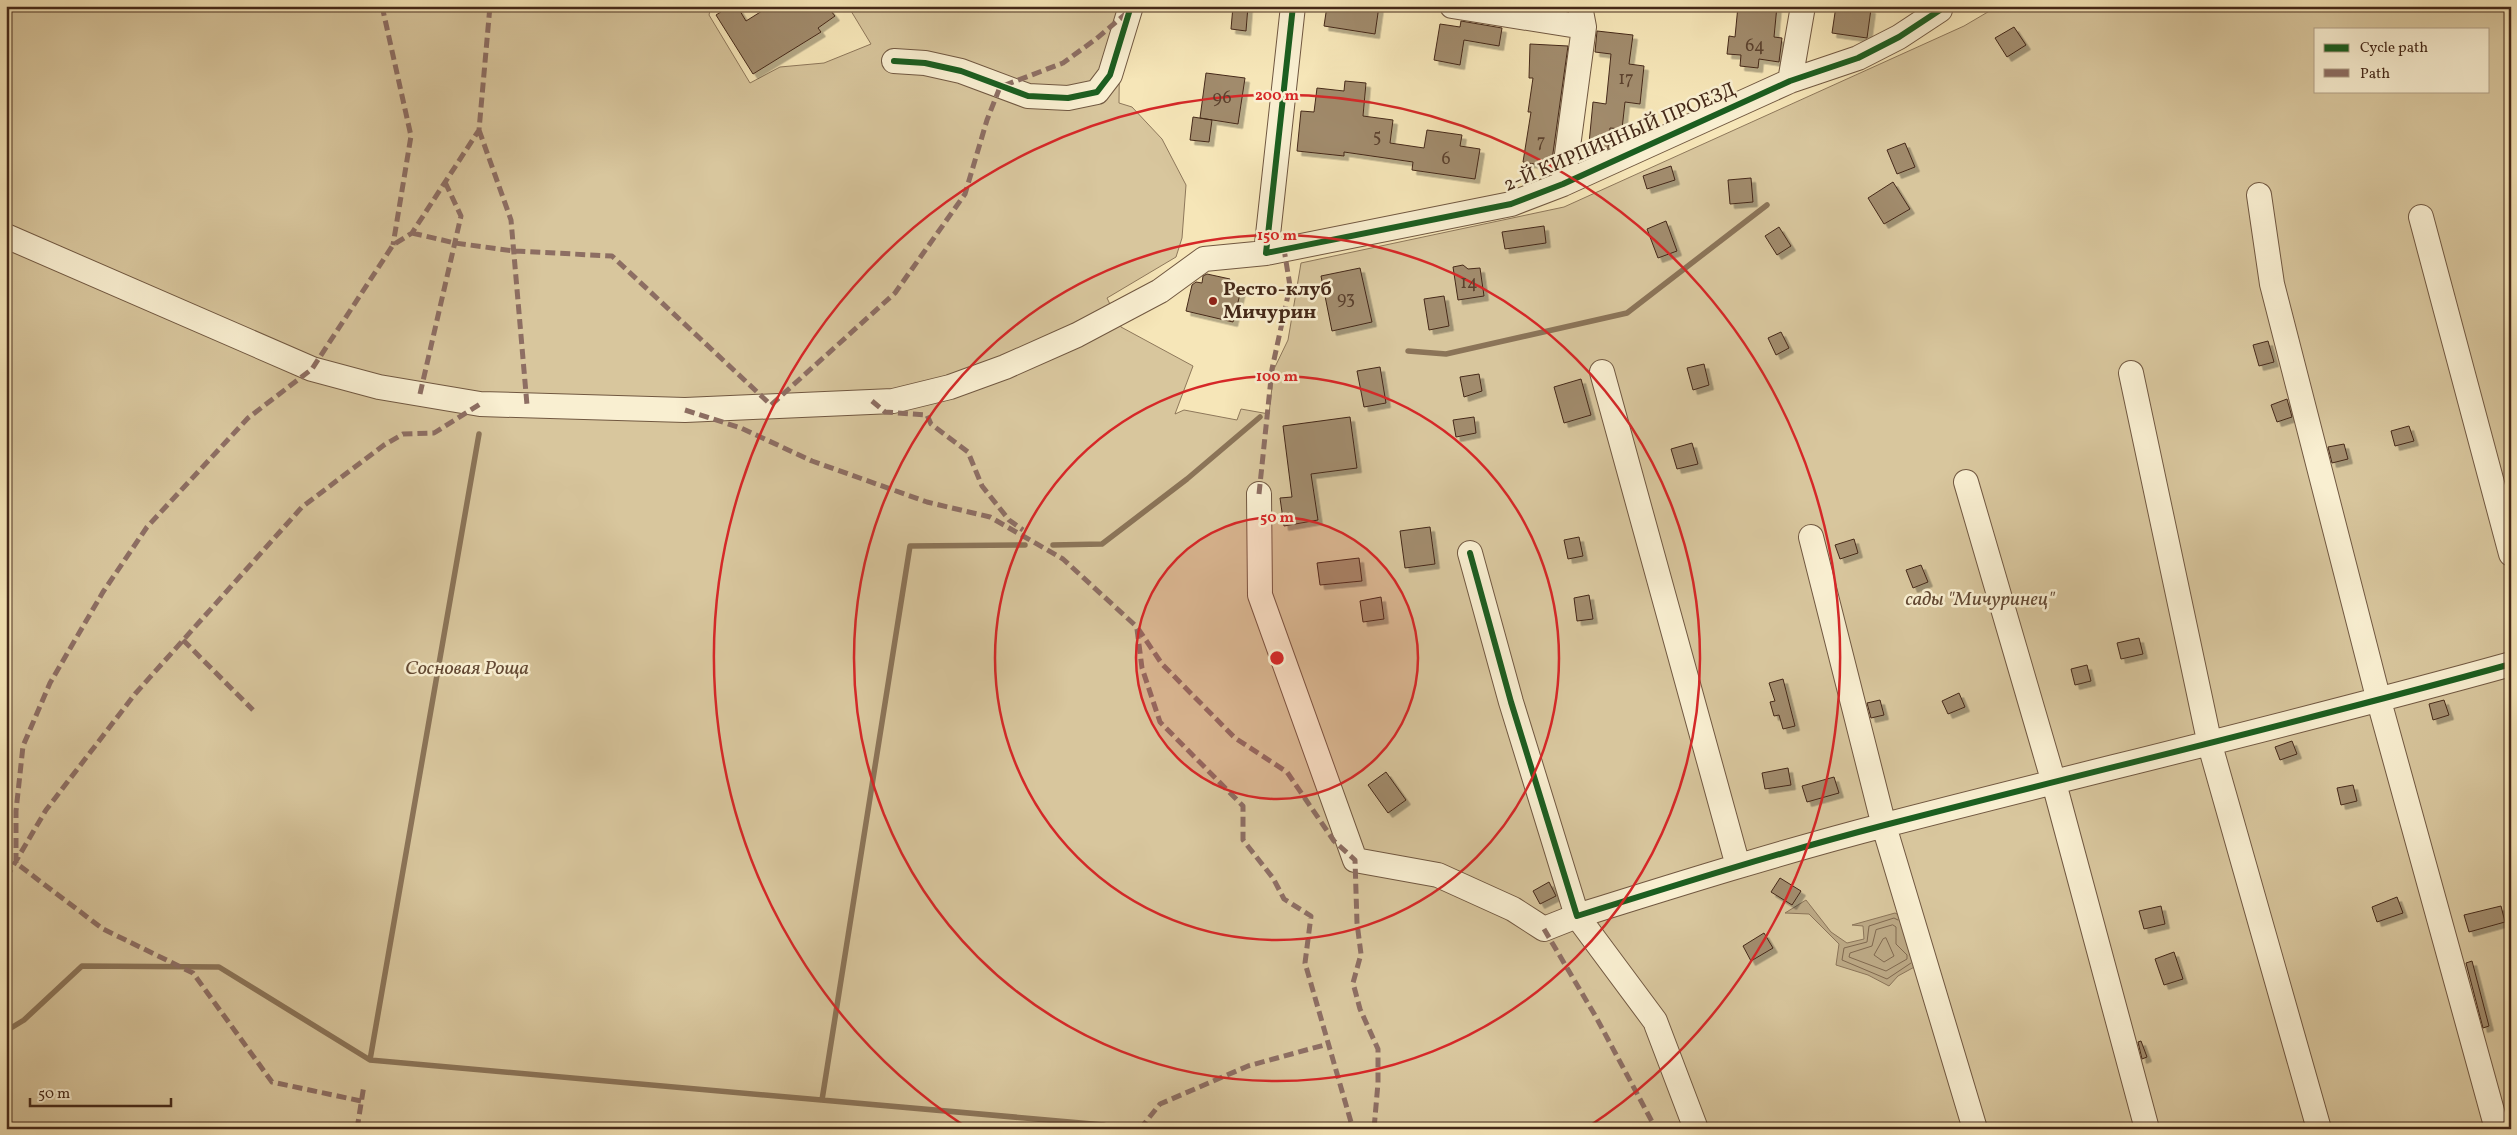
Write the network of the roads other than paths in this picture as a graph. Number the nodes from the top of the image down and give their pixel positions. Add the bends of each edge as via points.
1 (1131, 6) edge
2 (1293, 6) edge
3 (1452, 6) edge
4 (1803, 6) edge
5 (1940, 10) dead end
6 (1582, 17) edge
7 (894, 61) dead end
8 (1790, 81) junction
9 (1563, 184) junction
10 (2259, 195) dead end
11 (2422, 217) dead end
12 (6, 236) edge
13 (1266, 253) junction
14 (1602, 372) dead end
15 (2130, 373) dead end
16 (1966, 482) dead end
17 (1258, 494) dead end
18 (1811, 537) dead end
19 (1470, 553) dead end
20 (2511, 554) edge
21 (2511, 664) edge
22 (2380, 701) junction
23 (2210, 745) junction
24 (2054, 783) junction
25 (1884, 826) junction
26 (1738, 866) junction
27 (1577, 916) junction
28 (1696, 1129) edge
29 (1975, 1129) edge
30 (2147, 1129) edge
31 (2319, 1129) edge
32 (2497, 1129) edge

1 - 7 street via 1110,75 1097,92 1068,98 1028,96 961,71 925,63
2 - 13 street
3 - 6 street
4 - 8 street
5 - 8 street, 2-Й КИРПИЧНЫЙ ПРОЕЗД via 1899,37 1858,58
6 - 9 street
8 - 9 street, 2-Й КИРПИЧНЫЙ ПРОЕЗД
9 - 13 street, 2-Й КИРПИЧНЫЙ ПРОЕЗД via 1511,204
10 - 22 street via 2272,284
11 - 20 street
12 - 13 street, 2-Й КИРПИЧНЫЙ ПРОЕЗД via 303,365 336,376 379,387 480,404 685,410 893,400 950,387 1077,335 1160,291 1204,259
14 - 26 street
15 - 23 street
16 - 24 street
17 - 27 street via 1260,595 1355,860 1438,875 1513,909 1544,929
18 - 25 street
19 - 27 street
21 - 22 street
22 - 23 street
22 - 32 street
23 - 24 street
23 - 31 street
24 - 25 street
24 - 30 street
25 - 26 street
25 - 29 street
26 - 27 street
27 - 28 street via 1655,1021

